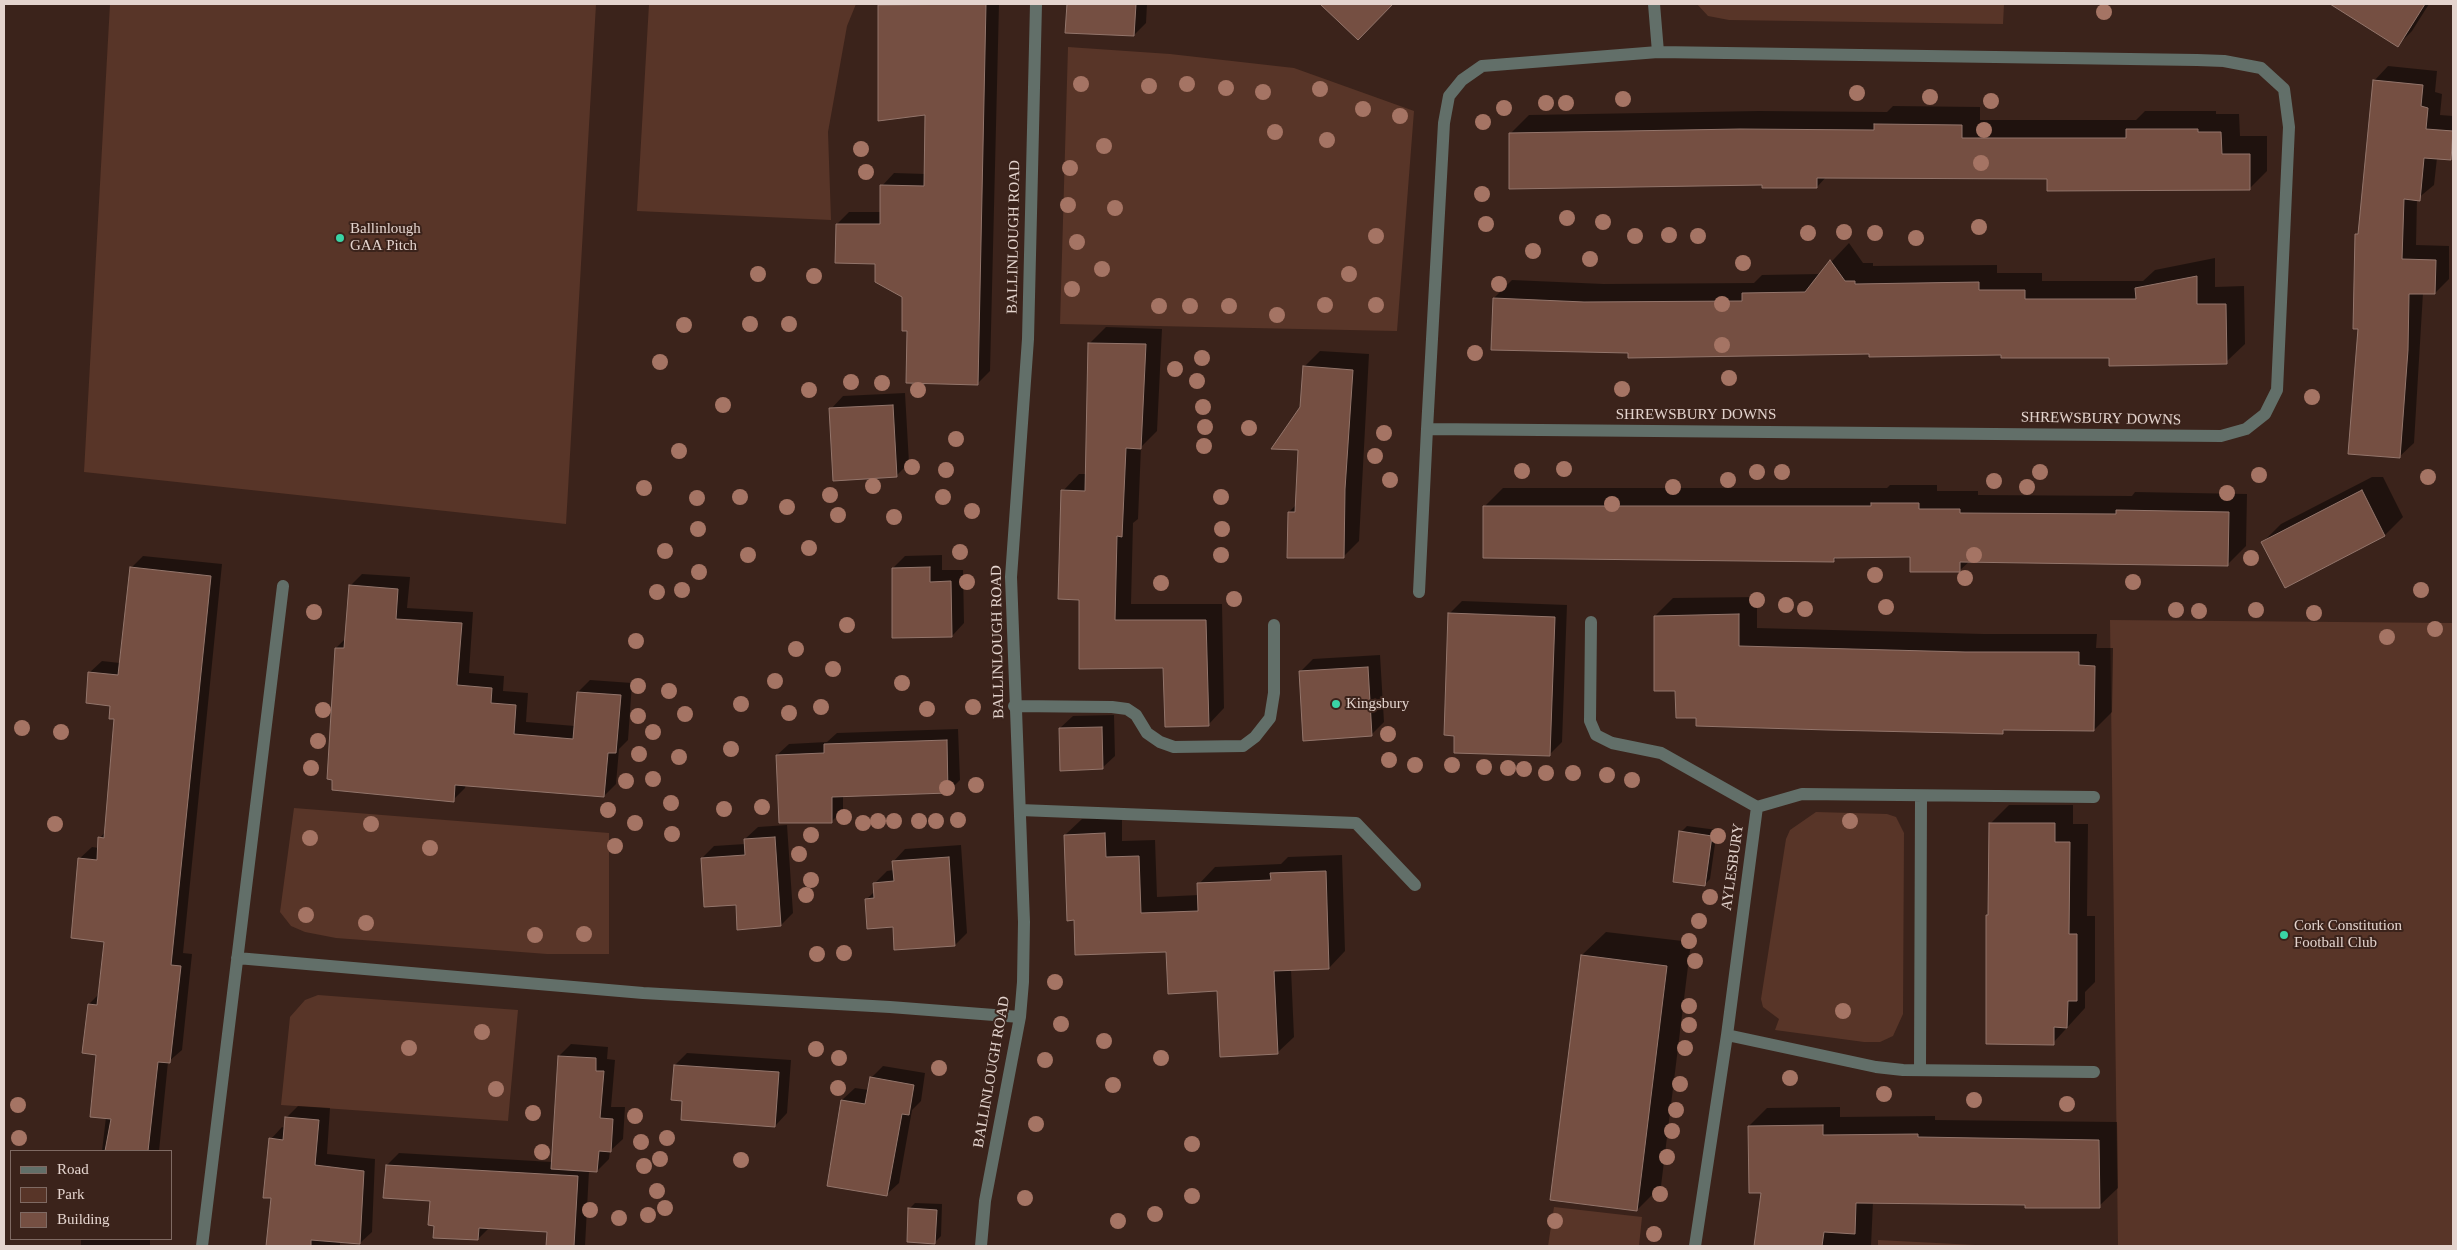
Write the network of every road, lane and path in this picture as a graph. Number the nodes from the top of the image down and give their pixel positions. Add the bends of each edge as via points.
1 (1036, 4) edge
2 (1654, 4) edge
3 (1658, 52) junction
4 (1427, 428) junction
5 (283, 586) dead end
6 (1419, 592) dead end
7 (1591, 622) dead end
8 (1274, 625) dead end
9 (1014, 706) junction
10 (1921, 796) junction
11 (2094, 796) dead end
12 (1757, 807) junction
13 (1020, 810) junction
14 (1415, 885) dead end
15 (237, 958) junction
16 (1020, 1018) junction
17 (1727, 1035) junction
18 (1920, 1070) junction
19 (2094, 1072) dead end
20 (202, 1246) edge
21 (981, 1246) edge
22 (1695, 1246) edge

1 - 9 street, BALLINLOUGH ROAD via 1028,339 1010,577
2 - 3 street
3 - 4 street via 1482,66 1462,80 1449,96 1444,123
3 - 4 street, SHREWSBURY DOWNS via 2197,60 2261,68 2284,88 2289,127 2277,390 2265,414 2246,428 2221,436
4 - 6 street
5 - 15 street
7 - 12 street via 1590,721 1596,735 1612,743 1661,753
8 - 9 street via 1274,693 1270,718 1243,746 1174,747 1147,733 1136,715 1128,709
9 - 13 street, BALLINLOUGH ROAD
10 - 11 street, AYLESBURY
10 - 12 street, AYLESBURY via 1802,794
10 - 18 street
12 - 17 street, AYLESBURY
13 - 14 street via 1356,823
13 - 16 street, BALLINLOUGH ROAD via 1024,922
15 - 16 street via 643,993
15 - 20 street
16 - 21 street, BALLINLOUGH ROAD via 985,1202
17 - 18 street via 1876,1067
17 - 22 street, AYLESBURY
18 - 19 street

